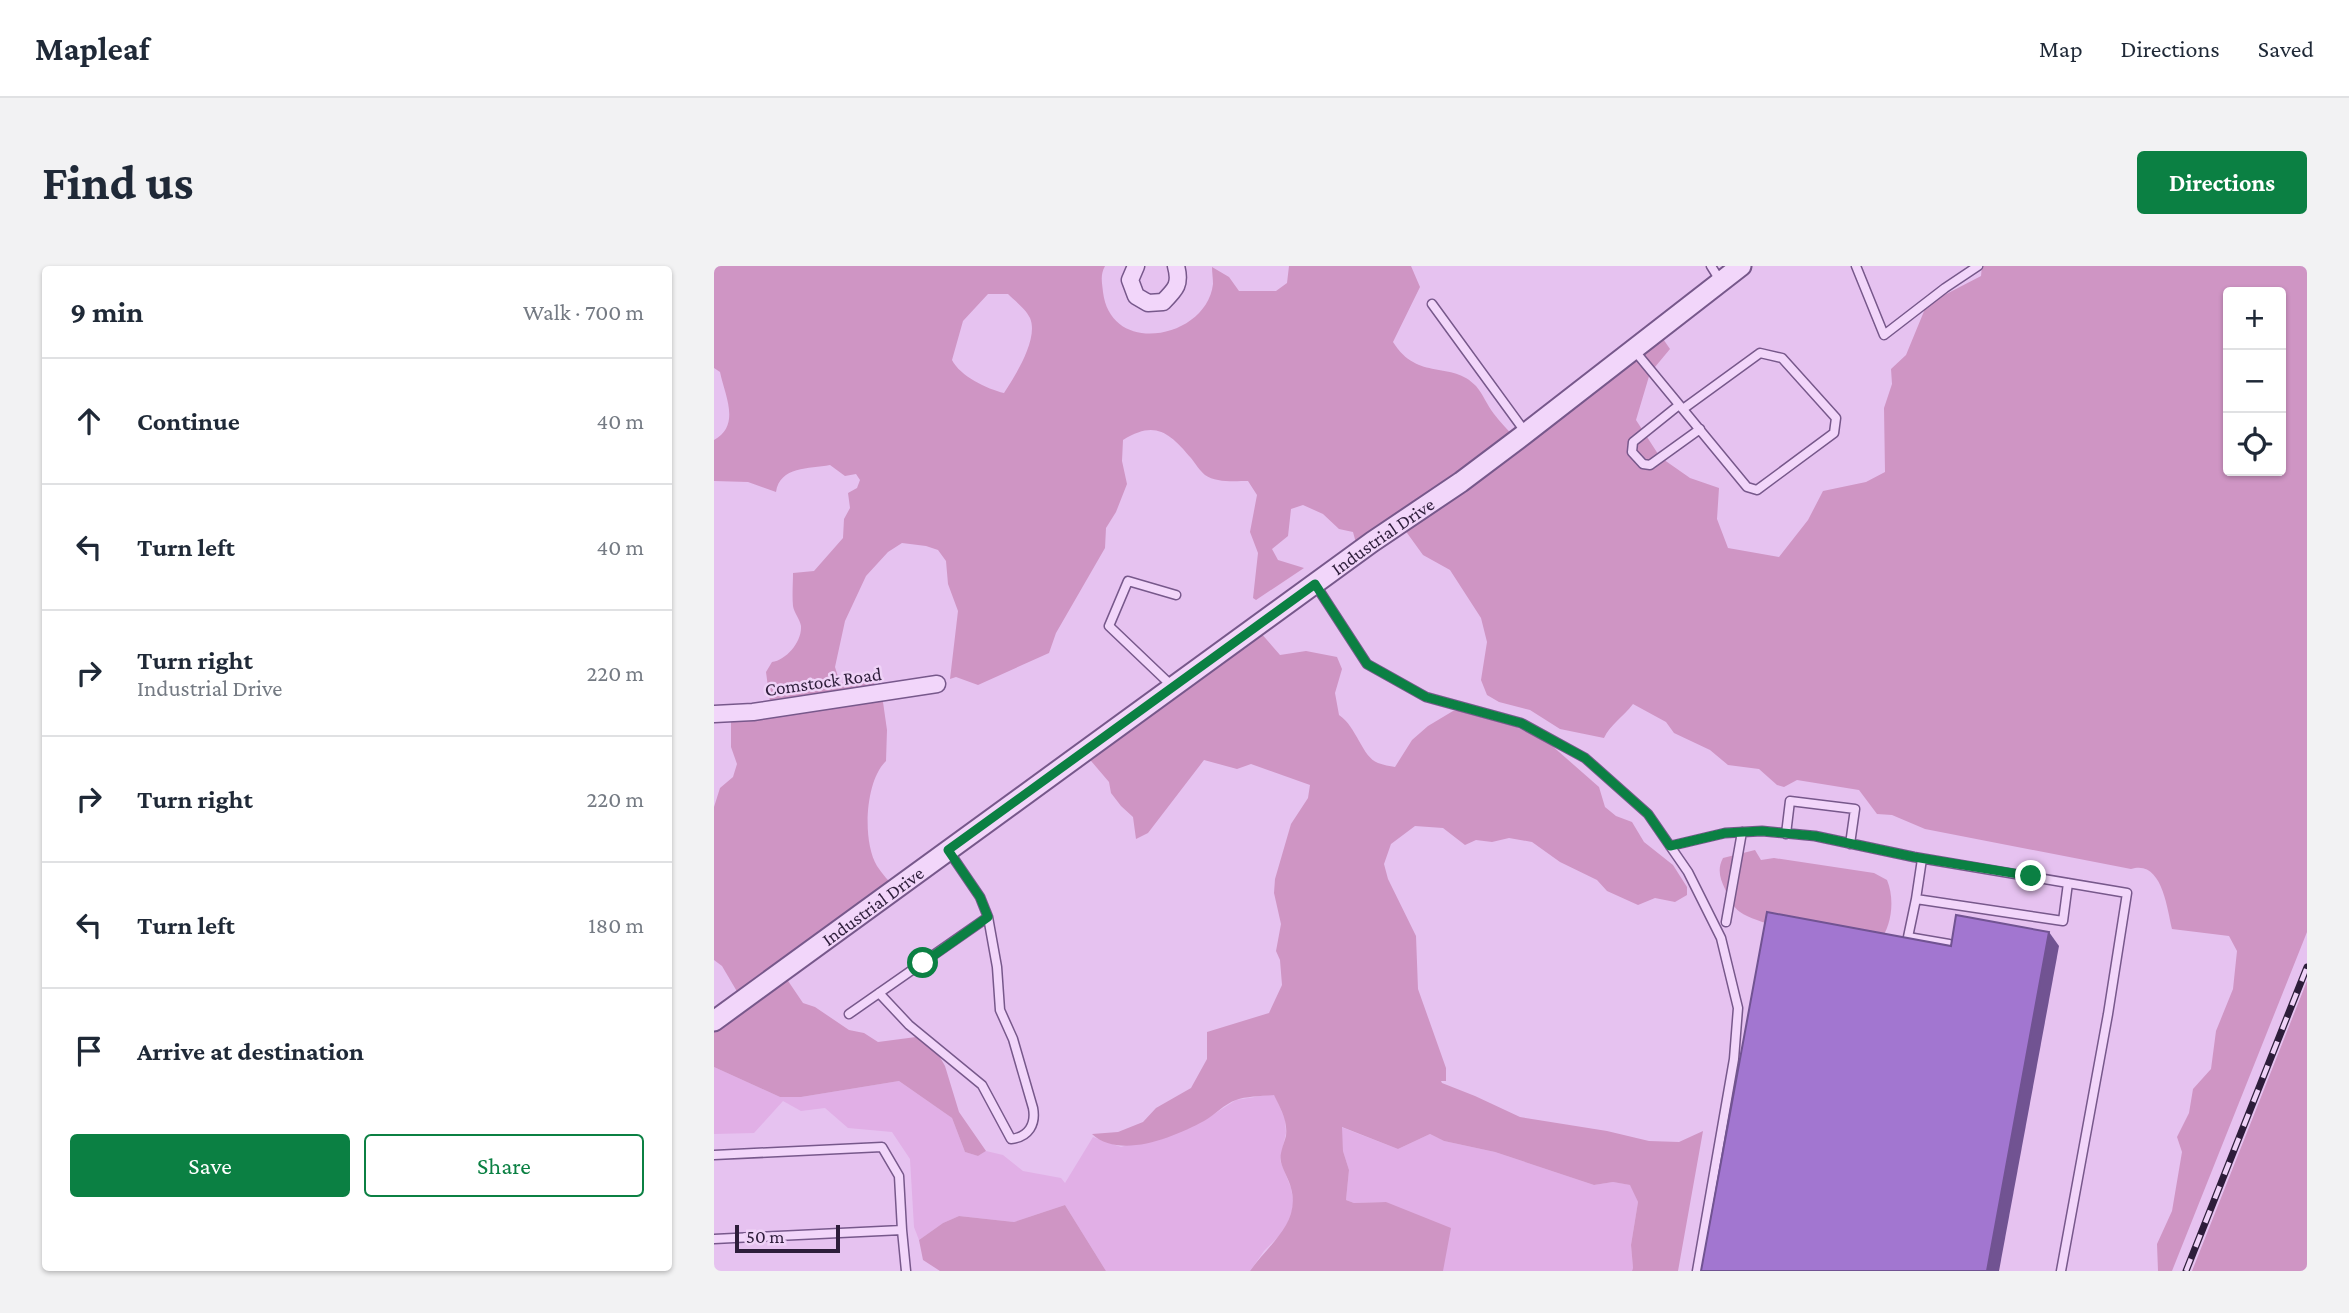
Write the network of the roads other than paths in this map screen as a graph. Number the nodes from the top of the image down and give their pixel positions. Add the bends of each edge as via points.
1 (1136, 266) edge
2 (1176, 266) edge
3 (1741, 266) edge
4 (1856, 266) edge
5 (1978, 266) edge
6 (1716, 274) edge
7 (1432, 304) dead end
8 (1634, 350) junction
9 (1681, 407) junction
10 (1700, 429) junction
11 (1526, 433) junction
12 (1315, 584) junction
13 (1175, 595) dead end
14 (937, 684) dead end
15 (1173, 688) junction
16 (714, 714) edge
17 (1742, 832) junction
18 (1786, 834) junction
19 (1850, 844) junction
20 (1670, 846) junction
21 (948, 850) junction
22 (1922, 859) junction
23 (2068, 883) junction
24 (1916, 899) junction
25 (988, 917) junction
26 (1726, 922) dead end
27 (1949, 944) edge
28 (880, 993) junction
29 (849, 1014) dead end
30 (714, 1021) edge
31 (714, 1155) edge
32 (902, 1230) junction
33 (714, 1239) edge
34 (906, 1271) edge
35 (1697, 1271) edge
36 (2061, 1271) edge

1 - 2 street via 1130,280 1136,296 1149,303 1163,302 1174,291 1179,278
3 - 6 street, Industrial Drive
4 - 5 lane via 1884,335
6 - 8 street, Industrial Drive
7 - 11 lane
8 - 9 lane
8 - 11 street, Industrial Drive
9 - 10 lane
9 - 10 lane via 1633,442 1632,452 1650,465
9 - 10 lane via 1760,353 1782,358 1836,418 1834,433 1758,490 1747,487
11 - 12 street, Industrial Drive
12 - 15 street, Industrial Drive
12 - 20 lane via 1367,664 1426,697 1521,723 1585,758 1648,814
13 - 15 lane via 1128,581 1109,626
14 - 16 street, Comstock Road via 779,709
15 - 21 street, Industrial Drive
17 - 18 lane
17 - 20 lane
17 - 26 lane
18 - 19 lane
18 - 19 lane via 1790,801 1855,809
19 - 22 lane
20 - 35 lane via 1721,938 1738,1008 1734,1059
21 - 25 lane
21 - 30 street, Industrial Drive
22 - 23 lane
22 - 24 lane
23 - 24 lane via 2063,921
23 - 36 lane via 2127,893
24 - 27 lane via 1908,937
25 - 28 lane
25 - 28 lane via 1000,1010 1013,1039 1035,1119 1033,1127 1011,1139 982,1085 909,1025
28 - 29 lane
31 - 32 lane via 882,1147 899,1176
32 - 33 lane
32 - 34 lane

